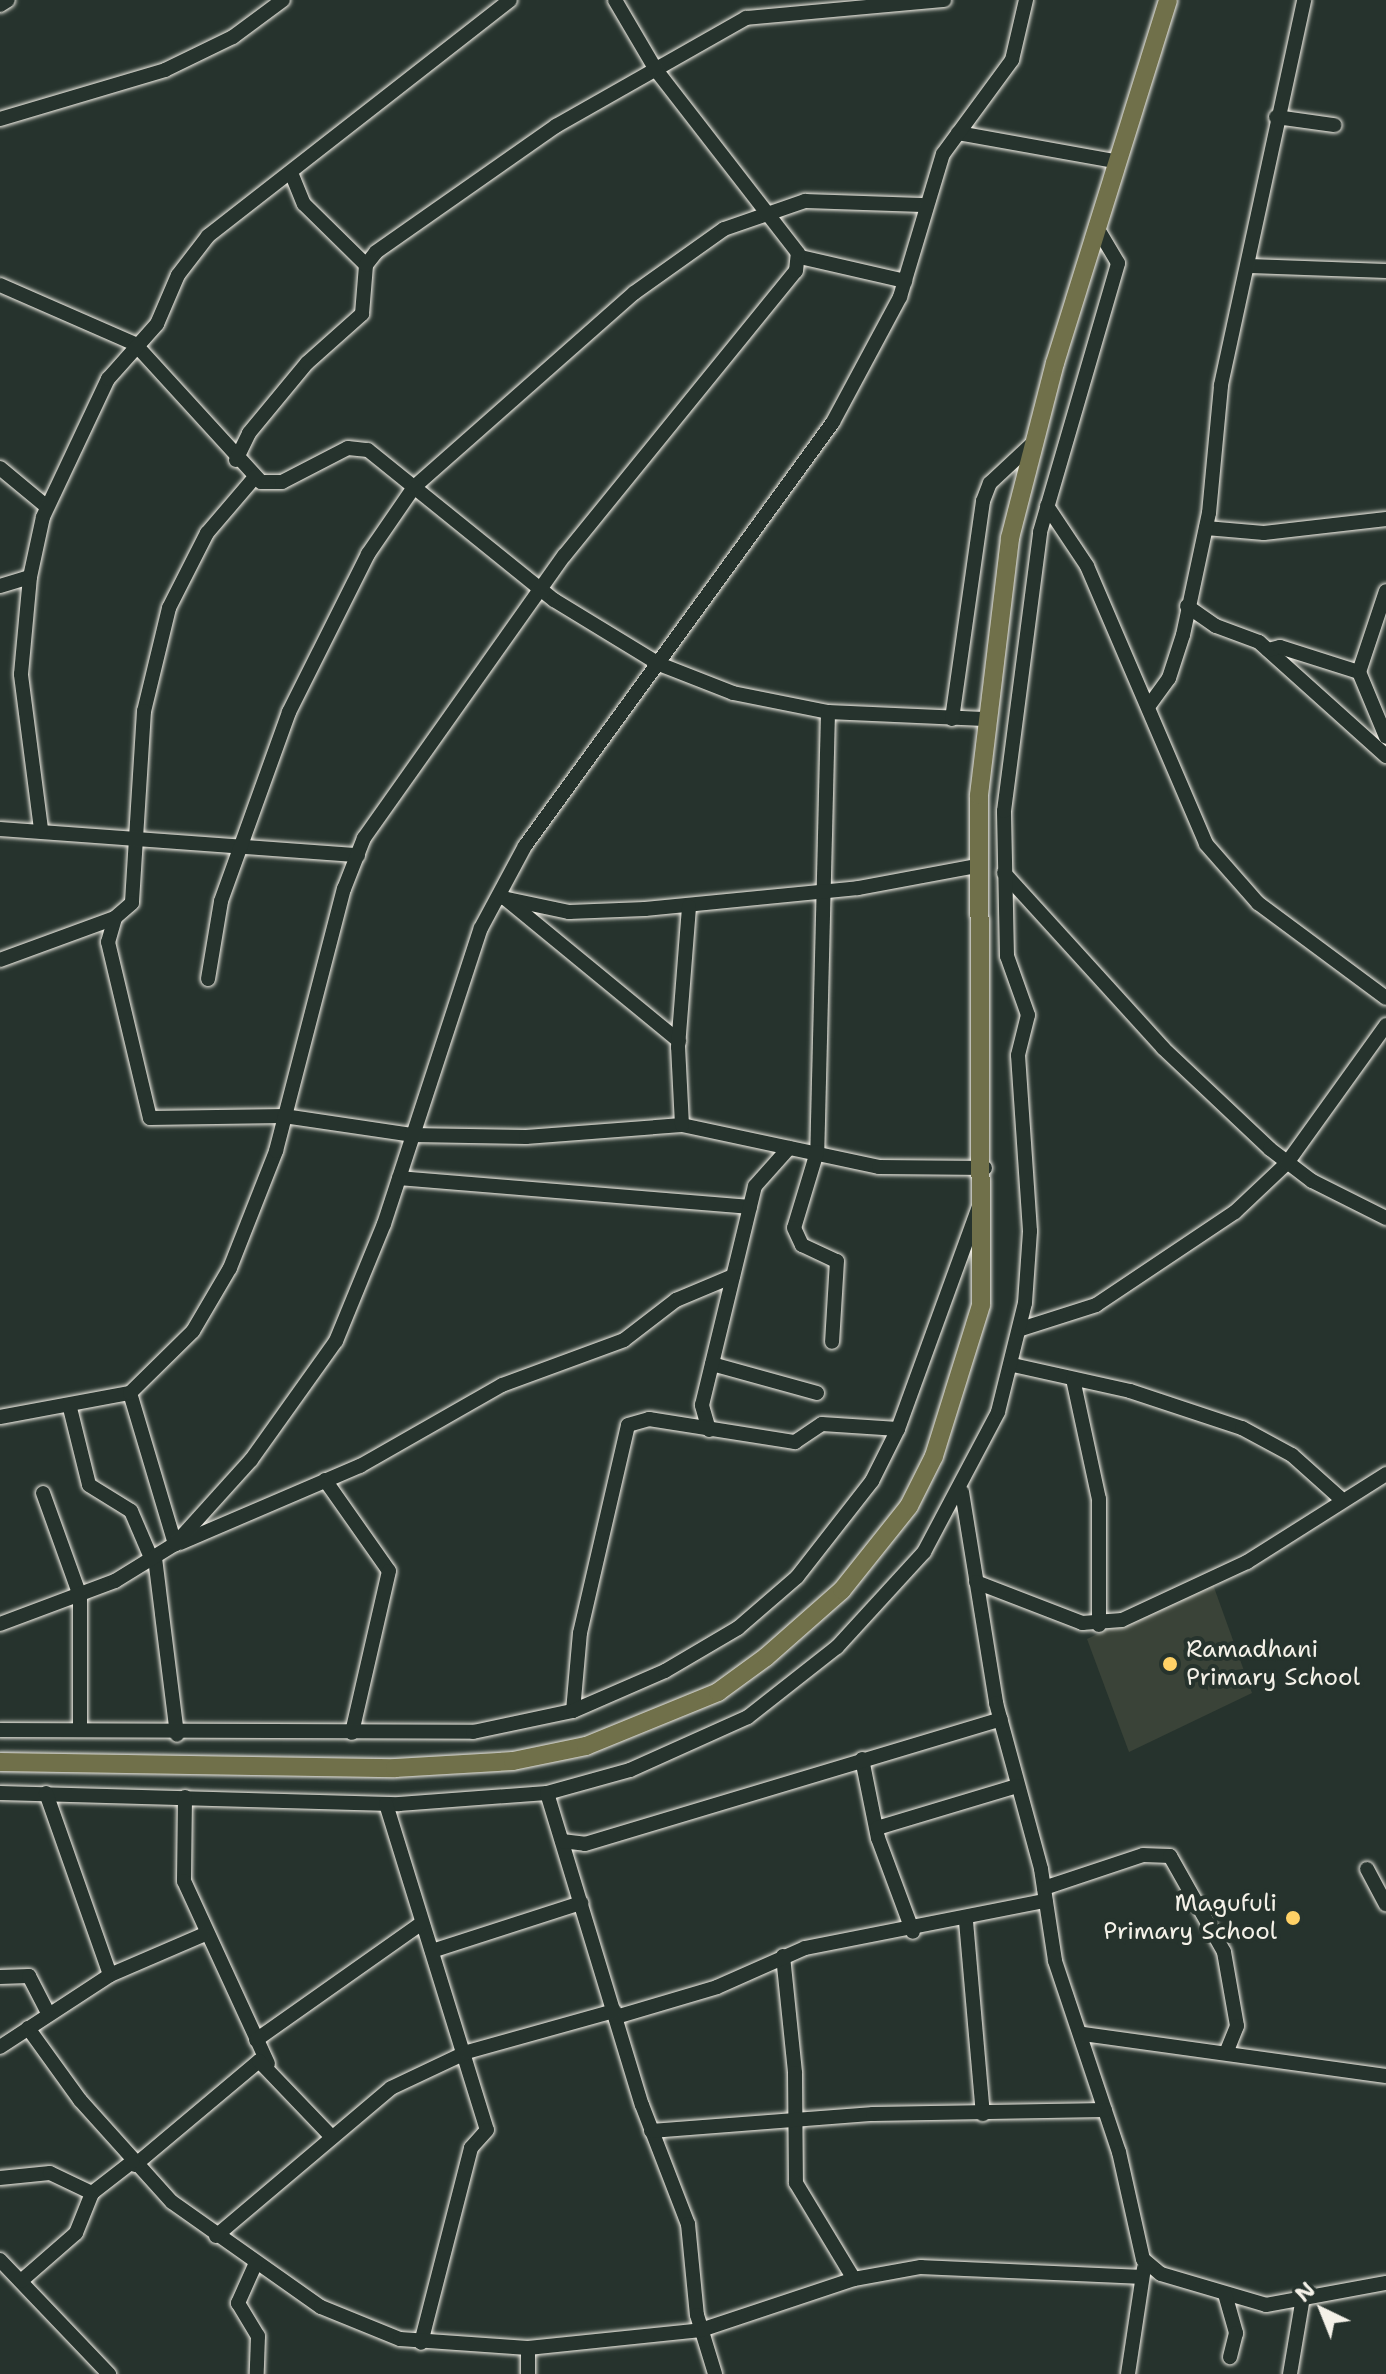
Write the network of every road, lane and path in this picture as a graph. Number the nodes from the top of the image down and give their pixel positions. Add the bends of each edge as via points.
1 (8, 0) edge
2 (283, 0) edge
3 (510, 0) edge
4 (615, 0) edge
5 (944, 0) edge
6 (1026, 0) edge
7 (1304, 0) edge
8 (869, 3) edge
9 (1164, 4) edge
10 (0, 5) edge
11 (656, 70) junction
12 (1276, 117) junction
13 (0, 119) edge
14 (1334, 125) dead end
15 (958, 133) junction
16 (1114, 161) junction
17 (292, 175) junction
18 (922, 205) junction
19 (765, 210) junction
20 (1096, 226) junction
21 (800, 257) junction
22 (366, 265) junction
23 (1250, 266) junction
24 (1386, 271) edge
25 (905, 281) junction
26 (0, 285) edge
27 (135, 344) junction
28 (1034, 442) junction
29 (236, 460) junction
30 (0, 468) edge
31 (255, 477) junction
32 (414, 487) junction
33 (1047, 506) junction
34 (47, 507) junction
35 (1386, 519) edge
36 (1206, 528) junction
37 (30, 577) junction
38 (0, 586) edge
39 (540, 590) junction
40 (1386, 591) edge
41 (1187, 606) junction
42 (1268, 650) junction
43 (659, 664) junction
44 (1359, 672) junction
45 (1148, 707) junction
46 (828, 712) junction
47 (952, 719) junction
48 (984, 719) junction
49 (1386, 737) edge
50 (1386, 756) edge
51 (0, 829) edge
52 (41, 829) junction
53 (133, 838) junction
54 (241, 844) junction
55 (358, 855) junction
56 (977, 866) junction
57 (1004, 873) junction
58 (824, 891) junction
59 (502, 898) junction
60 (689, 906) junction
61 (115, 918) junction
62 (0, 960) edge
63 (208, 979) dead end
64 (1386, 998) edge
65 (1386, 1025) edge
66 (679, 1041) junction
67 (284, 1116) junction
68 (682, 1125) junction
69 (412, 1135) junction
70 (789, 1148) junction
71 (817, 1152) junction
72 (1287, 1163) junction
73 (985, 1168) junction
74 (399, 1178) junction
75 (983, 1197) junction
76 (750, 1207) junction
77 (1386, 1218) edge
78 (733, 1276) junction
79 (1021, 1329) junction
80 (832, 1342) dead end
81 (712, 1364) junction
82 (1013, 1365) junction
83 (1073, 1379) junction
84 (130, 1393) junction
85 (817, 1393) dead end
86 (702, 1405) junction
87 (70, 1408) junction
88 (0, 1417) edge
89 (676, 1423) junction
90 (898, 1429) junction
91 (709, 1430) junction
92 (1386, 1465) edge
93 (1381, 1476) edge
94 (325, 1480) junction
95 (962, 1492) junction
96 (43, 1493) dead end
97 (1339, 1497) junction
98 (174, 1545) junction
99 (154, 1559) junction
100 (976, 1582) junction
101 (80, 1596) junction
102 (0, 1624) edge
103 (1099, 1625) junction
104 (573, 1711) junction
105 (1001, 1719) junction
106 (0, 1730) edge
107 (80, 1730) junction
108 (352, 1733) junction
109 (177, 1735) junction
110 (862, 1759) junction
111 (0, 1762) edge
112 (1017, 1786) junction
113 (0, 1793) edge
114 (46, 1793) junction
115 (547, 1793) junction
116 (185, 1797) junction
117 (386, 1804) junction
118 (877, 1828) junction
119 (562, 1841) junction
120 (1367, 1869) dead end
121 (1044, 1894) junction
122 (581, 1903) junction
123 (1386, 1904) edge
124 (966, 1921) junction
125 (422, 1923) junction
126 (913, 1932) junction
127 (203, 1935) junction
128 (432, 1951) junction
129 (783, 1956) junction
130 (110, 1975) junction
131 (0, 1977) edge
132 (48, 2013) junction
133 (615, 2014) junction
134 (28, 2028) junction
135 (1083, 2034) junction
136 (256, 2040) junction
137 (0, 2047) edge
138 (467, 2052) junction
139 (1226, 2053) junction
140 (268, 2064) junction
141 (1386, 2076) edge
142 (1105, 2110) junction
143 (983, 2114) junction
144 (798, 2121) junction
145 (651, 2131) junction
146 (330, 2135) junction
147 (133, 2163) junction
148 (0, 2178) edge
149 (92, 2193) junction
150 (216, 2236) junction
151 (0, 2260) edge
152 (255, 2265) junction
153 (1144, 2269) junction
154 (854, 2279) junction
155 (21, 2281) junction
156 (1386, 2283) edge
157 (1225, 2294) junction
158 (1302, 2303) junction
159 (701, 2330) junction
160 (421, 2343) junction
161 (528, 2348) junction
162 (1230, 2357) dead end
163 (109, 2374) edge
164 (257, 2374) edge
165 (528, 2374) edge
166 (715, 2374) edge
167 (1128, 2374) edge
168 (1290, 2374) edge

1 - 10 street
2 - 13 street via 233,37 165,70
3 - 17 street via 385,92
4 - 11 street
5 - 8 street
6 - 15 street via 1012,60
7 - 12 street
8 - 11 street via 751,17
9 - 16 main road
11 - 19 street
11 - 22 street via 556,126
12 - 14 street
12 - 23 street
15 - 16 street
15 - 18 street
16 - 20 main road
17 - 22 street via 304,204
17 - 27 street via 208,236 178,275 157,324
18 - 19 street via 848,199
18 - 25 street
19 - 21 street
19 - 32 street via 705,240 634,293
20 - 28 main road
20 - 33 street via 1118,263
21 - 25 street
21 - 39 street via 793,277 726,364
22 - 29 street via 362,314 307,363 249,433
23 - 24 street
23 - 36 street via 1221,385
25 - 43 street via 833,422
26 - 27 street
27 - 29 street
27 - 34 street via 108,379
28 - 47 street via 990,483 983,501
28 - 48 main road via 1010,538
29 - 31 street
30 - 34 street
31 - 32 street via 274,485 358,447
31 - 53 street via 207,533 169,608 144,711
32 - 39 street
32 - 54 street via 368,554 299,687
33 - 45 street via 1087,566
33 - 57 street via 1010,726
34 - 37 street
35 - 36 street via 1264,533
36 - 41 street
37 - 38 street
37 - 52 street via 21,674
39 - 43 street
39 - 55 street via 410,765
40 - 44 street
41 - 42 street
41 - 45 street via 1169,678
42 - 44 street via 1280,647
42 - 50 street
43 - 46 street via 733,693
43 - 59 street via 525,846
44 - 49 street
45 - 64 street via 1180,795 1224,868 1281,922
46 - 47 street
46 - 58 street
47 - 48 street
48 - 56 main road
51 - 52 street
52 - 53 street
53 - 54 street
53 - 61 street via 132,903
54 - 55 street
54 - 63 street via 221,901
55 - 67 street
56 - 58 street
56 - 73 main road
57 - 72 street via 1163,1048
57 - 79 street via 1009,969 1028,1015 1018,1055 1030,1231
58 - 60 street
58 - 71 street
59 - 60 street via 583,913
59 - 66 street
59 - 69 street via 448,1013
60 - 66 street
61 - 62 street
61 - 67 street via 109,953 150,1118
65 - 72 street via 1361,1070
66 - 68 street
67 - 69 street
67 - 84 street via 230,1268 171,1360
68 - 69 street via 552,1136
68 - 70 street
69 - 74 street
70 - 71 street
70 - 76 street via 759,1177
71 - 73 street via 889,1168
71 - 80 street via 794,1228 802,1245 837,1261
72 - 77 street
72 - 79 street via 1215,1227 1096,1305
73 - 75 main road
74 - 76 street
74 - 98 street via 336,1341 251,1460
75 - 90 street
75 - 111 main road via 981,1305 934,1456 909,1506 842,1590 718,1692 586,1746 513,1761 395,1768
76 - 78 street
78 - 81 street
78 - 94 street via 676,1300 624,1340 502,1385
79 - 82 street
81 - 85 street
81 - 86 street
82 - 83 street
82 - 95 street
83 - 97 street via 1242,1428 1292,1455
83 - 103 street via 1099,1499
84 - 87 street
84 - 98 street
86 - 89 street
86 - 91 street
87 - 88 street
87 - 99 street via 89,1485 131,1511
89 - 91 street
89 - 104 street via 636,1421 623,1431 580,1633
90 - 91 street via 822,1424 795,1442
90 - 104 street via 872,1481 797,1577 738,1628
92 - 93 street
93 - 97 street
94 - 98 street
94 - 108 street via 389,1571
95 - 100 street
95 - 115 street via 883,1599 786,1691 702,1742
96 - 101 street
97 - 103 street via 1232,1570 1169,1602
98 - 99 street
99 - 101 street
99 - 109 street
100 - 103 street
100 - 105 street
101 - 102 street
101 - 107 street
104 - 108 street via 473,1732
105 - 110 street
105 - 112 street
106 - 107 street
107 - 109 street
108 - 109 street
110 - 118 street
110 - 119 street via 585,1844
112 - 118 street
112 - 121 street
113 - 114 street
114 - 116 street
114 - 130 street
115 - 117 street
115 - 119 street
116 - 117 street
116 - 127 street via 184,1881
117 - 125 street
118 - 126 street
119 - 122 street
120 - 123 street
121 - 124 street
121 - 135 street via 1055,1961
121 - 139 street via 1143,1855 1170,1856 1224,1952 1237,2026
122 - 128 street
122 - 133 street
124 - 126 street
124 - 143 street
125 - 128 street
125 - 136 street
126 - 129 street
127 - 130 street
127 - 136 street
128 - 138 street
129 - 133 street via 717,1987
129 - 144 street
130 - 132 street
131 - 132 street via 29,1976
132 - 134 street
133 - 138 street
133 - 145 street
134 - 137 street
134 - 147 street
135 - 139 street
135 - 142 street
136 - 140 street
138 - 146 street via 391,2088
138 - 160 street via 487,2135 471,2148
139 - 141 street
140 - 146 street
140 - 147 street via 249,2065
142 - 143 street
142 - 153 street
143 - 144 street
144 - 145 street
144 - 154 street via 801,2198
145 - 159 street via 688,2224
146 - 150 street
147 - 149 street
147 - 150 street
148 - 149 street via 50,2173
149 - 155 street via 76,2233
150 - 152 street
151 - 155 street
152 - 160 street via 354,2324
152 - 164 street via 238,2303 258,2336
153 - 154 street via 921,2267
153 - 157 street
153 - 167 street
154 - 159 street
155 - 163 street
156 - 158 street
157 - 158 street via 1266,2305
157 - 162 street via 1236,2333
158 - 168 street
159 - 161 street
159 - 166 street
160 - 161 street
161 - 165 street

